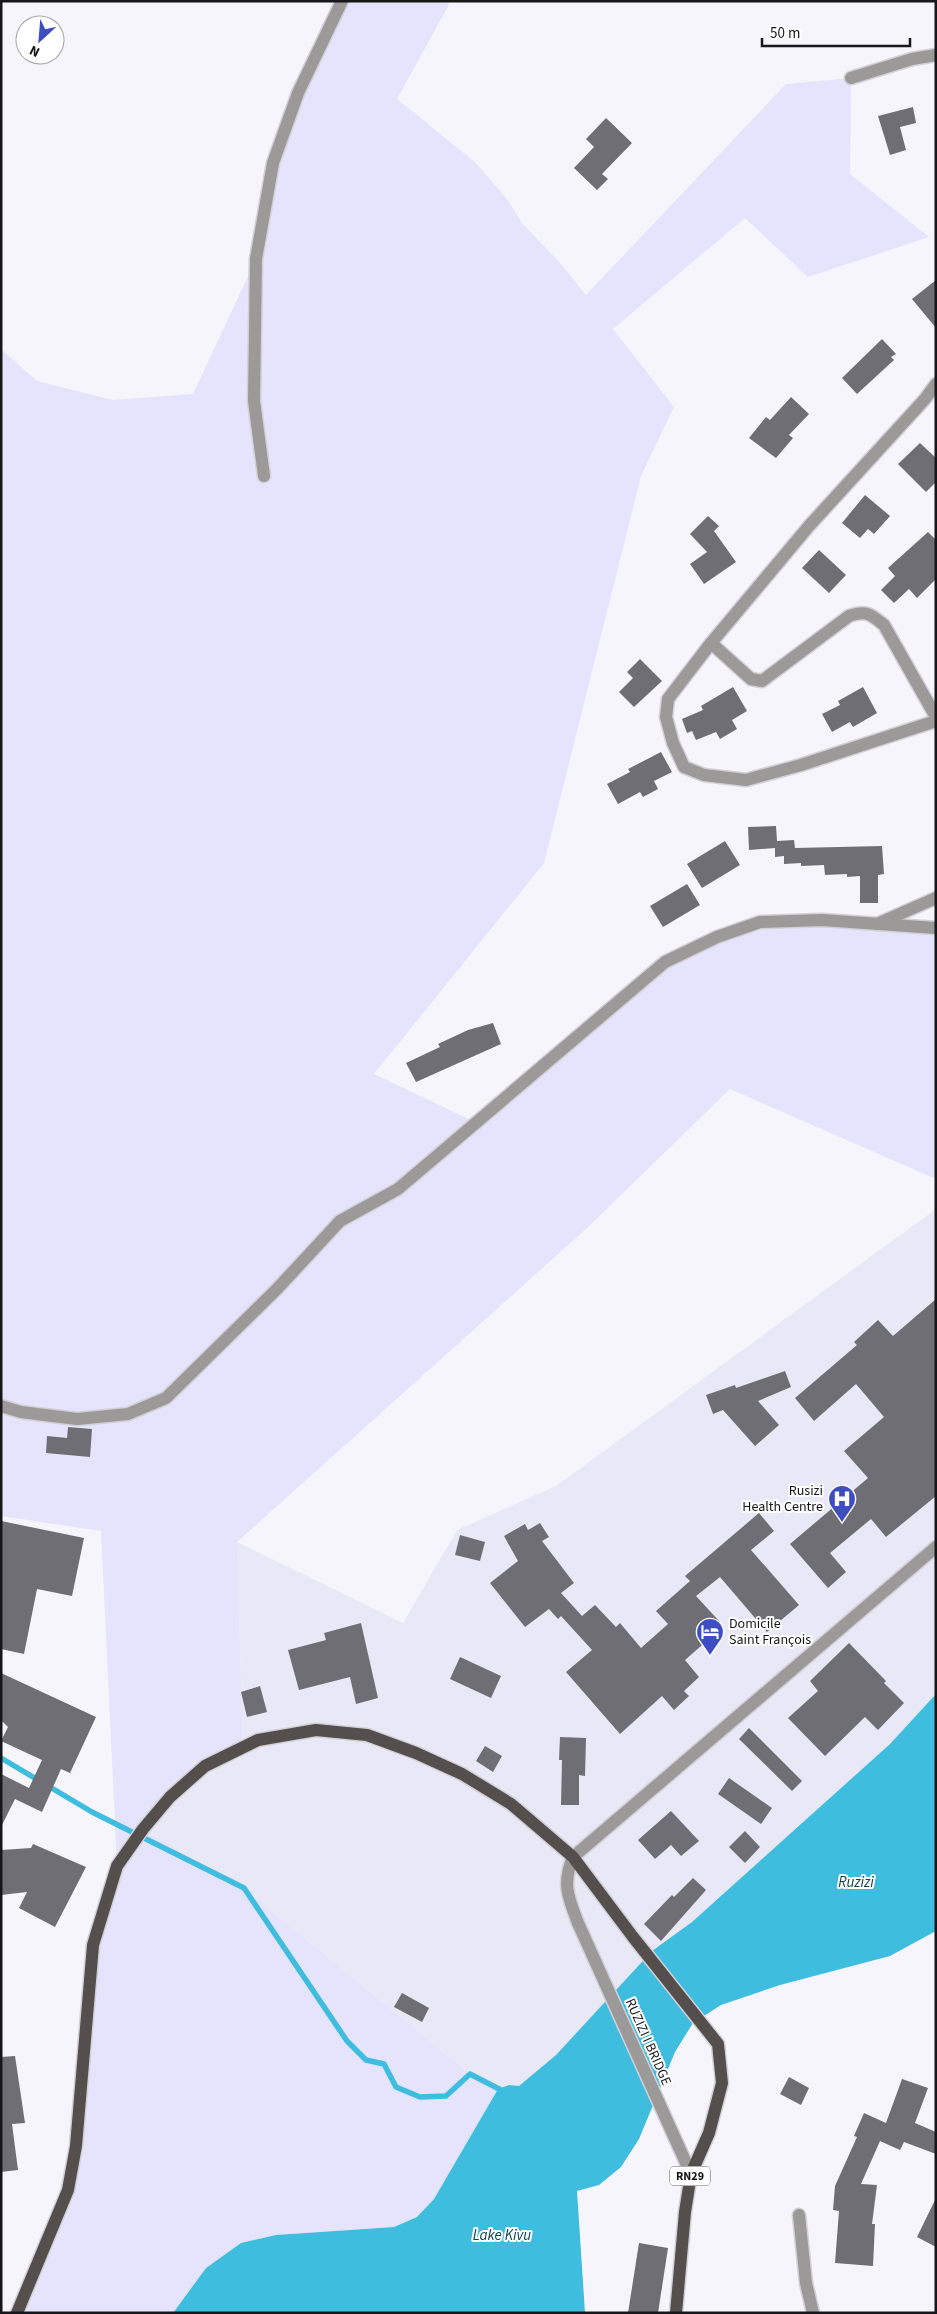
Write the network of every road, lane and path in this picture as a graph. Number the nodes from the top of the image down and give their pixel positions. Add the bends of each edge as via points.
1 (342, 1) edge
2 (936, 55) edge
3 (851, 78) dead end
4 (936, 384) edge
5 (264, 476) dead end
6 (711, 643) junction
7 (936, 717) edge
8 (936, 721) edge
9 (936, 898) edge
10 (875, 925) junction
11 (936, 928) edge
12 (1, 1406) edge
13 (936, 1547) edge
14 (573, 1857) junction
15 (691, 2174) junction
16 (799, 2215) dead end
17 (17, 2313) edge
18 (676, 2313) edge
19 (813, 2313) edge

1 - 5 street via 298,93 273,163 256,258 254,401
2 - 3 street
4 - 6 street via 809,526
6 - 7 street via 750,678 762,681 850,616 862,612 884,625
6 - 8 street via 668,699 666,717 684,767 704,775 746,780 774,774
9 - 10 street
10 - 11 street
10 - 12 street via 822,920 760,922 717,936 665,962 398,1189 340,1221 277,1289 166,1398 128,1414 77,1419 21,1412
13 - 14 street
14 - 15 street, RUZIZI I BRIDGE via 566,1880 578,1923
14 - 15 main road, RN29 via 718,2044 722,2083 709,2133
14 - 17 main road via 511,1804 462,1774 367,1735 316,1730 258,1740 205,1766 170,1797 117,1866 93,1945 76,2146 68,2190
15 - 18 main road, RN29
16 - 19 street via 806,2283

